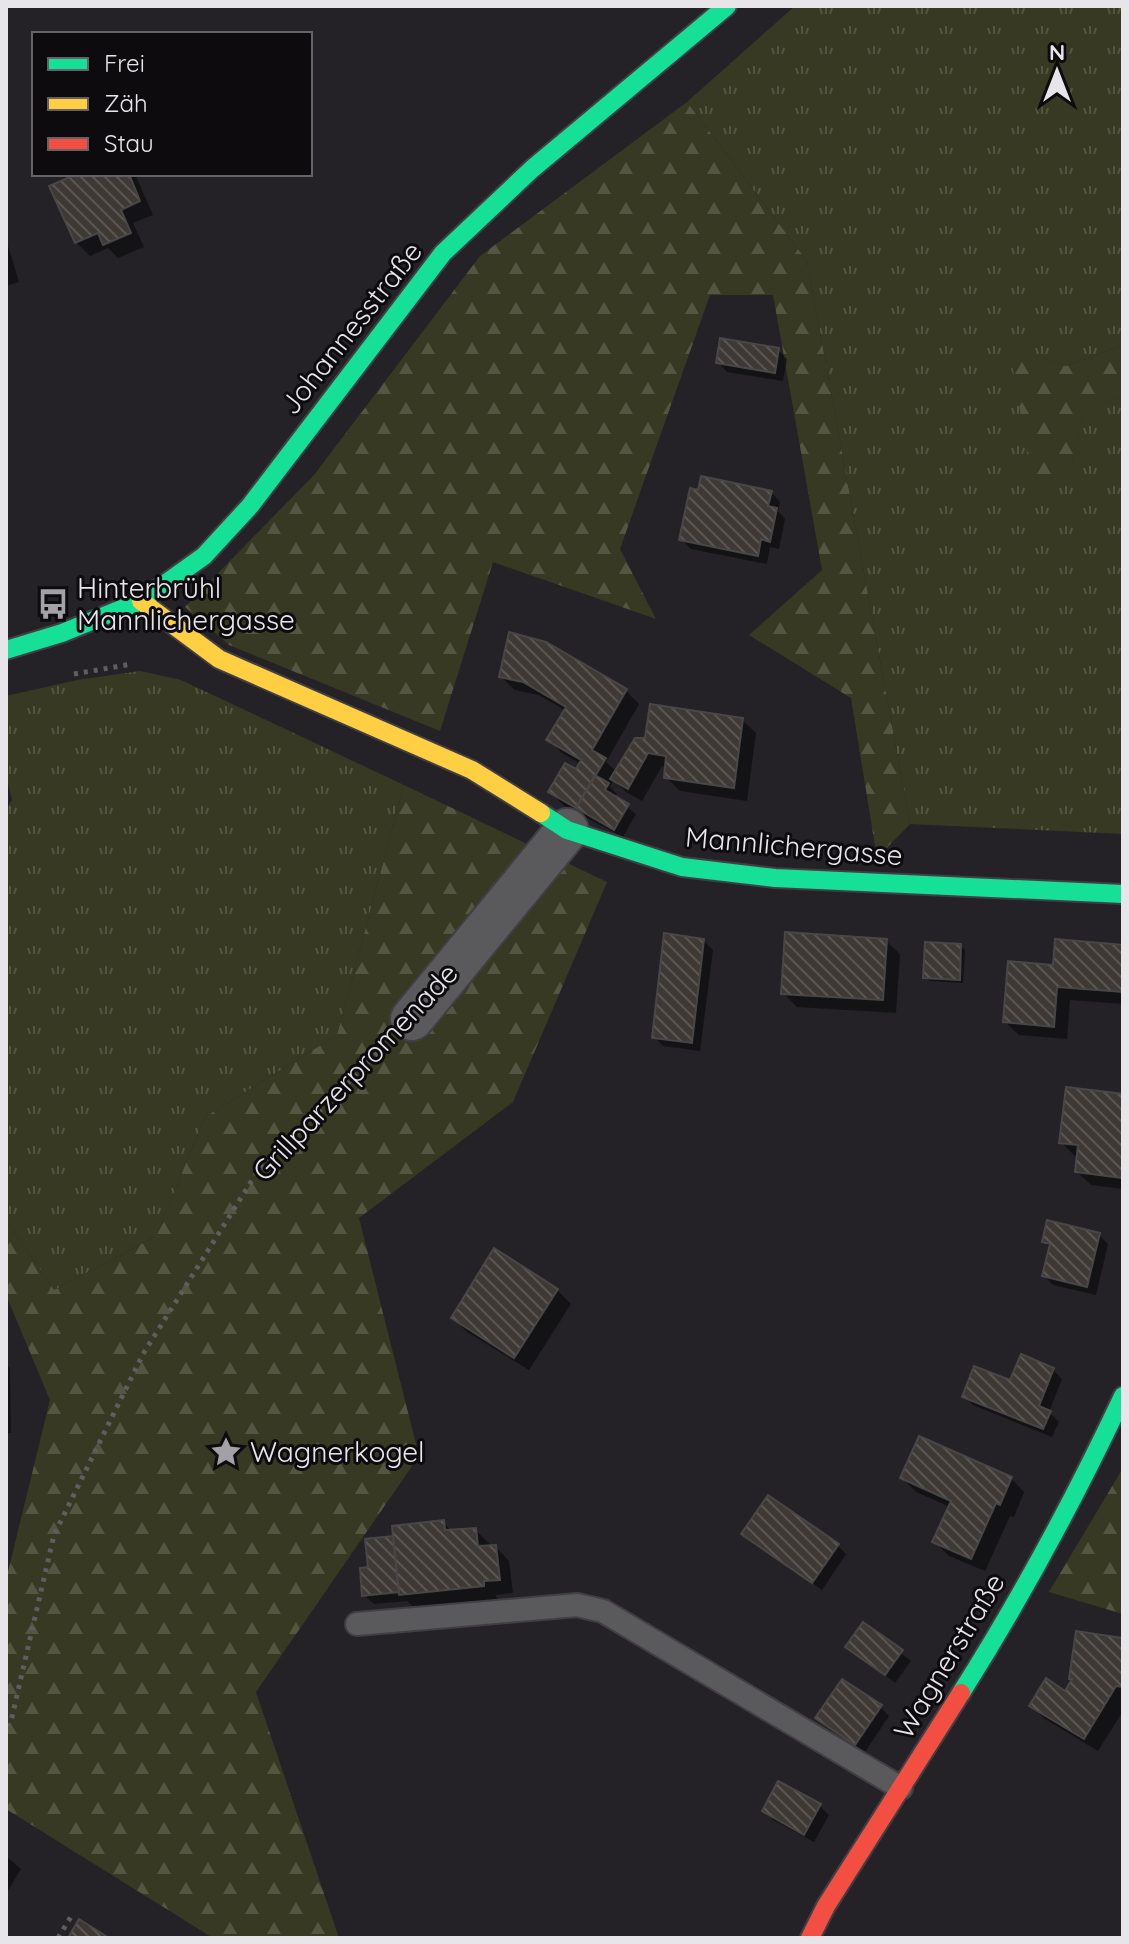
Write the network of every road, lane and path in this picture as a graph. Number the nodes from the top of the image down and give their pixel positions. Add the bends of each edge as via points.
1 (727, 6) edge
2 (141, 601) junction
3 (6, 650) edge
4 (567, 830) junction
5 (1123, 894) edge
6 (412, 1019) joint
7 (1123, 1396) edge
8 (357, 1624) dead end
9 (6, 1726) edge
10 (901, 1788) junction
11 (72, 1915) dead end
12 (58, 1938) edge
13 (810, 1938) edge

1 - 2 street, Johannesstraße via 532,169 443,253 250,506 204,556
2 - 3 street, Johannesstraße
2 - 4 street, Mannlichergasse via 219,659 472,770
4 - 5 street, Mannlichergasse via 682,867 775,878
4 - 6 street, Grillparzerpromenade
6 - 9 path, Grillparzerpromenade via 256,1174 143,1354 54,1535
7 - 10 street, Wagnerstraße via 994,1641
8 - 10 lane via 577,1605 603,1611
10 - 13 street, Wagnerstraße
11 - 12 path

